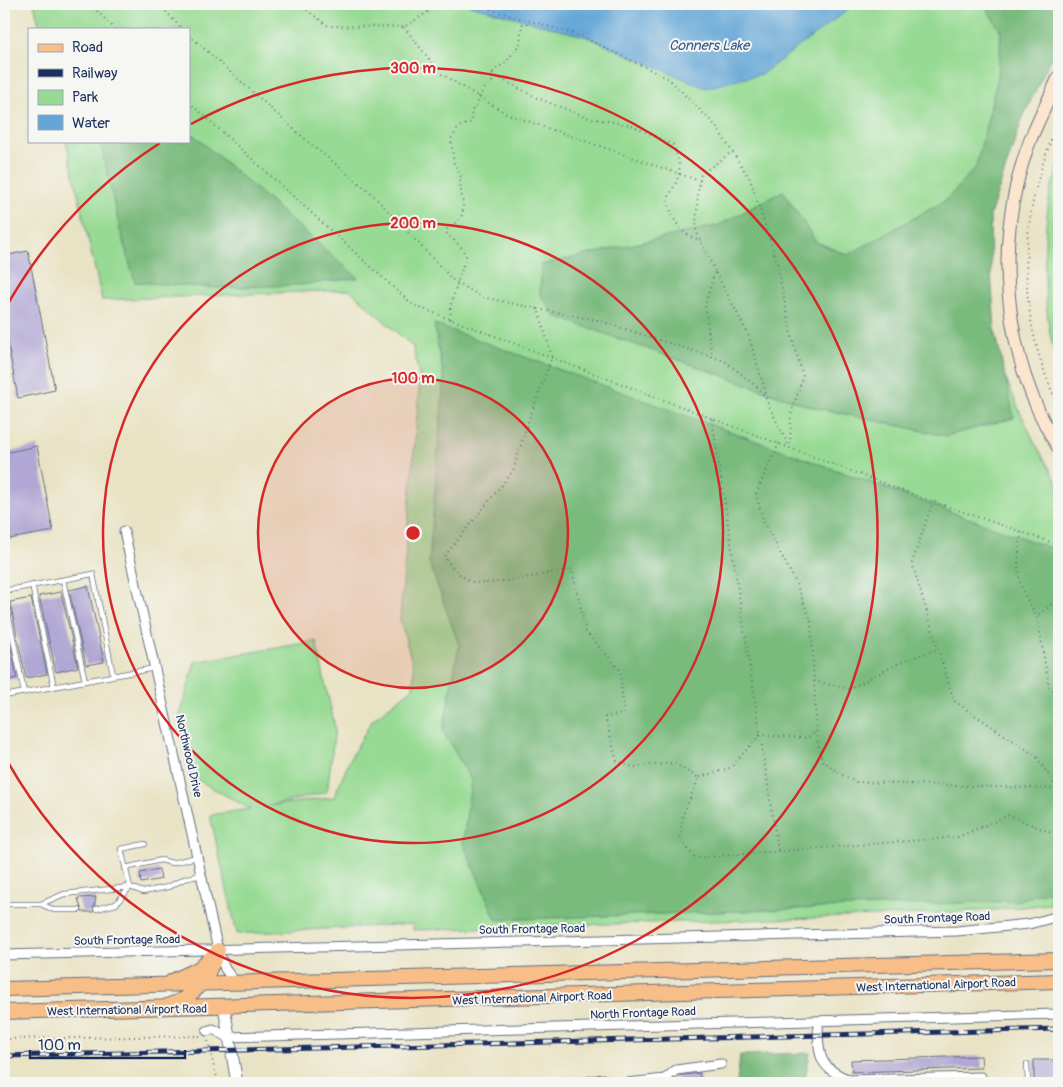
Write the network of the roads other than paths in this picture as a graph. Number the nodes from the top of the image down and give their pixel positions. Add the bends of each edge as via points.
1 (1059, 76) edge
2 (1059, 449) edge
3 (124, 531) dead end
4 (63, 580) junction
5 (32, 585) junction
6 (4, 590) edge
7 (4, 594) edge
8 (155, 668) junction
9 (113, 676) junction
10 (84, 681) junction
11 (54, 687) junction
12 (24, 692) junction
13 (4, 696) edge
14 (145, 844) dead end
15 (198, 857) junction
16 (125, 868) junction
17 (203, 875) junction
18 (130, 887) junction
19 (4, 904) edge
20 (41, 904) junction
21 (96, 909) dead end
22 (79, 910) dead end
23 (1059, 916) edge
24 (218, 950) junction
25 (4, 955) edge
26 (1059, 960) edge
27 (1059, 982) edge
28 (236, 983) junction
29 (203, 984) junction
30 (147, 985) junction
31 (4, 988) edge
32 (224, 1007) junction
33 (154, 1009) junction
34 (4, 1012) edge
35 (1059, 1014) edge
36 (818, 1021) junction
37 (205, 1036) road end
38 (228, 1037) junction
39 (721, 1064) dead end
40 (1027, 1064) dead end
41 (849, 1082) edge
42 (237, 1083) edge
43 (481, 1083) edge
44 (493, 1083) edge
45 (581, 1083) edge
46 (612, 1083) edge
47 (627, 1083) edge
48 (982, 1083) edge
49 (1028, 1083) edge

1 - 2 main road via 1031,140 1016,191 1008,265 1009,303 1021,363
3 - 8 street, Northwood Drive
4 - 5 lane
4 - 9 lane via 93,574
4 - 10 lane
5 - 6 lane
5 - 11 lane
7 - 12 lane
8 - 9 lane
8 - 15 street, Northwood Drive
9 - 10 lane
10 - 11 lane
11 - 12 lane
12 - 13 lane
14 - 16 lane via 121,849
15 - 16 lane via 172,863 160,860
15 - 17 street, Northwood Drive
16 - 18 lane
17 - 18 lane via 143,892
17 - 24 street, Northwood Drive
18 - 20 lane via 64,894
18 - 21 lane via 116,904
19 - 20 lane
20 - 22 lane via 54,910
23 - 24 street, South Frontage Road via 1019,925 957,931
24 - 25 street, South Frontage Road
24 - 28 street, Northwood Drive via 224,969
24 - 29 main road
24 - 30 main road via 188,976
26 - 28 main road, West International Airport Road
27 - 32 main road, West International Airport Road
28 - 29 main road, West International Airport Road
29 - 30 main road, West International Airport Road
29 - 33 main road via 183,999
30 - 31 main road, West International Airport Road
32 - 33 main road, West International Airport Road
32 - 38 street
33 - 34 main road, West International Airport Road
35 - 36 street, North Frontage Road
36 - 38 street, North Frontage Road
36 - 41 street via 818,1048 825,1067
37 - 38 street, North Frontage Road via 213,1029
38 - 42 street
39 - 47 street via 676,1070 665,1079
40 - 49 lane
41 - 48 street via 981,1077
43 - 44 street
45 - 46 street via 603,1079

